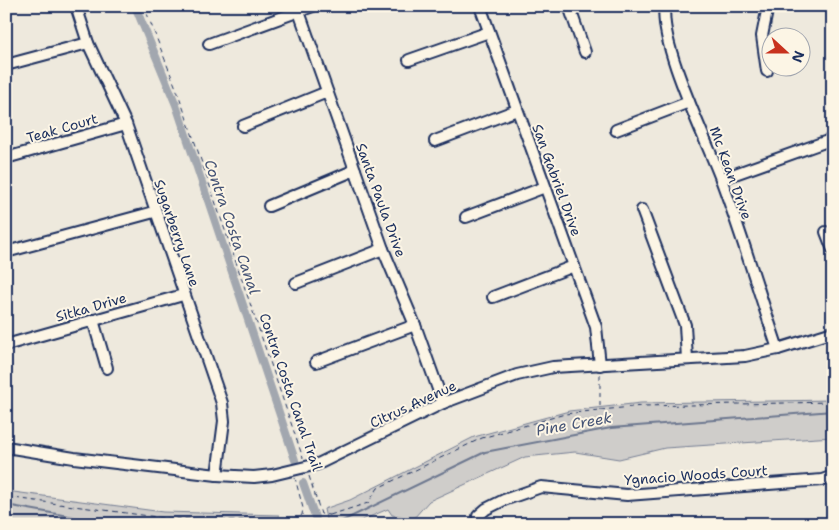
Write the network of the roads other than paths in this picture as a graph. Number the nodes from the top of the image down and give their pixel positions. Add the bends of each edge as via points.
1 (76, 6) edge
2 (313, 6) edge
3 (480, 6) edge
4 (569, 6) edge
5 (666, 6) edge
6 (768, 6) edge
7 (298, 9) edge
8 (764, 28) edge
9 (489, 32) junction
10 (88, 43) junction
11 (209, 44) dead end
12 (585, 52) dead end
13 (409, 60) dead end
14 (6, 65) edge
15 (326, 92) junction
16 (689, 102) junction
17 (517, 110) junction
18 (126, 124) junction
19 (243, 126) dead end
20 (616, 130) dead end
21 (833, 139) edge
22 (435, 141) dead end
23 (6, 158) edge
24 (355, 170) junction
25 (721, 179) junction
26 (545, 187) junction
27 (269, 206) dead end
28 (642, 210) dead end
29 (154, 212) junction
30 (466, 217) dead end
31 (826, 232) dead end
32 (383, 249) junction
33 (833, 250) edge
34 (6, 252) edge
35 (574, 266) junction
36 (296, 282) dead end
37 (183, 295) junction
38 (493, 297) dead end
39 (93, 320) junction
40 (415, 325) junction
41 (833, 332) edge
42 (6, 345) edge
43 (778, 349) junction
44 (687, 359) junction
45 (316, 362) dead end
46 (600, 365) junction
47 (107, 368) dead end
48 (443, 402) junction
49 (6, 447) edge
50 (217, 475) junction
51 (833, 476) edge
52 (478, 516) dead end

1 - 10 street, Sugarberry Lane
2 - 7 street
3 - 9 street, San Gabriel Drive
4 - 12 street
5 - 16 street, Mc Kean Drive via 670,44
6 - 8 street
7 - 11 street
7 - 15 street, Santa Paula Drive
9 - 13 street
9 - 17 street, San Gabriel Drive
10 - 14 street
10 - 18 street, Sugarberry Lane
15 - 19 street
15 - 24 street, Santa Paula Drive
16 - 20 street
16 - 25 street, Mc Kean Drive
17 - 22 street
17 - 26 street, San Gabriel Drive
18 - 23 street, Teak Court
18 - 29 street, Sugarberry Lane
21 - 25 street
24 - 27 street
24 - 32 street, Santa Paula Drive
25 - 43 street, Mc Kean Drive
26 - 30 street
26 - 35 street, San Gabriel Drive
28 - 44 street via 685,325
29 - 34 street
29 - 37 street, Sugarberry Lane
31 - 33 street
32 - 36 street
32 - 40 street, Santa Paula Drive
35 - 38 street
35 - 46 street, San Gabriel Drive via 596,327
37 - 39 street, Sitka Drive
37 - 50 street, Sugarberry Lane via 222,403 224,421
39 - 42 street, Sitka Drive
39 - 47 street
40 - 45 street
40 - 48 street, Santa Paula Drive
41 - 43 street, Citrus Avenue
43 - 44 street, Citrus Avenue via 745,356
44 - 46 street, Citrus Avenue
46 - 48 street, Citrus Avenue via 553,367 517,375
48 - 50 street, Citrus Avenue via 306,469 254,477
49 - 50 street, Citrus Avenue
51 - 52 street, Ygnacio Woods Court via 822,480 627,494 541,487 504,500

